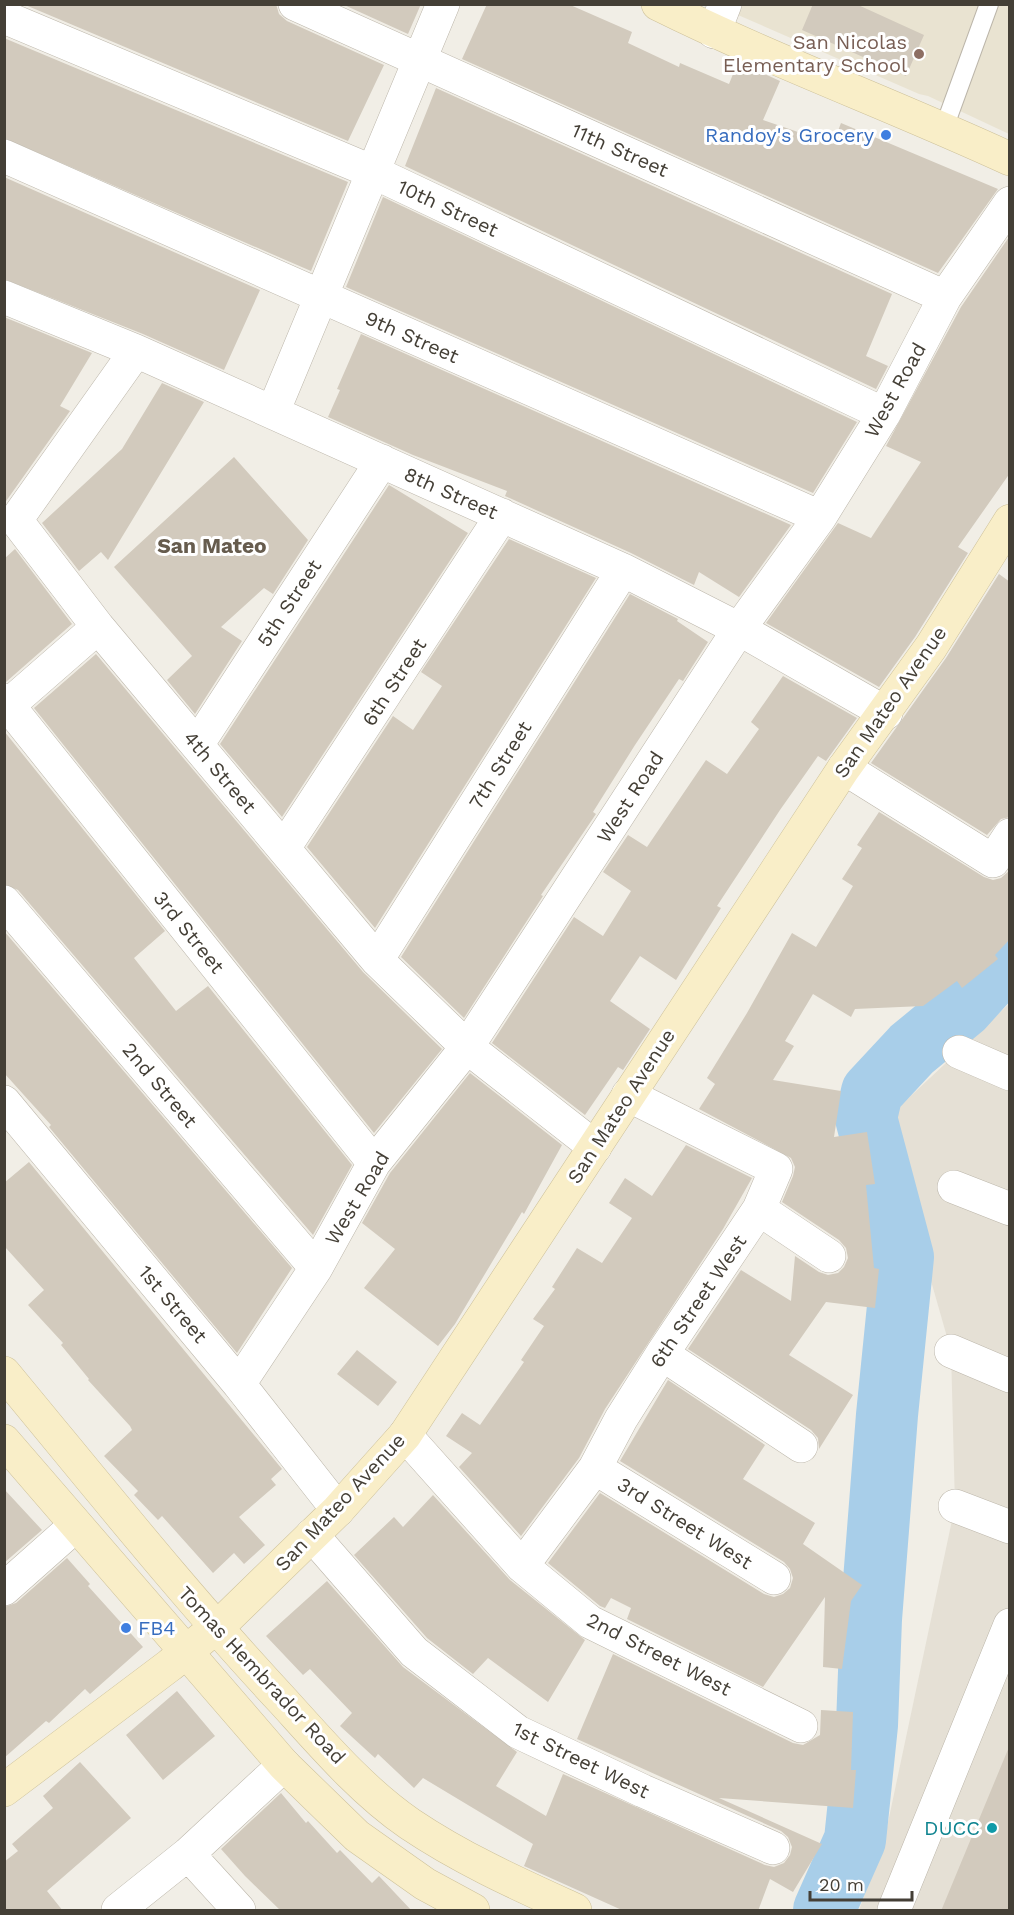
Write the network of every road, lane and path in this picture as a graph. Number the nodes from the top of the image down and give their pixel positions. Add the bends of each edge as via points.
1 (295, 4) edge
2 (443, 4) edge
3 (658, 4) edge
4 (988, 4) edge
5 (4, 17) edge
6 (720, 18) edge
7 (420, 59) junction
8 (944, 128) junction
9 (4, 156) edge
10 (1010, 159) edge
11 (373, 172) junction
12 (1010, 203) edge
13 (321, 297) junction
14 (945, 297) junction
15 (5, 300) edge
16 (136, 351) junction
17 (273, 412) junction
18 (884, 414) junction
19 (382, 461) junction
20 (502, 516) junction
21 (820, 517) junction
22 (1010, 521) edge
23 (622, 570) junction
24 (98, 627) junction
25 (739, 629) junction
26 (6, 705) edge
27 (886, 713) junction
28 (197, 745) junction
29 (844, 768) junction
30 (1010, 835) edge
31 (284, 848) junction
32 (4, 902) edge
33 (376, 960) junction
34 (467, 1047) junction
35 (959, 1052) dead end
36 (1010, 1074) edge
37 (628, 1095) junction
38 (4, 1102) edge
39 (595, 1147) junction
40 (374, 1163) junction
41 (954, 1187) dead end
42 (759, 1209) junction
43 (1010, 1209) edge
44 (829, 1256) dead end
45 (316, 1268) junction
46 (951, 1351) dead end
47 (662, 1354) junction
48 (4, 1373) edge
49 (1010, 1376) edge
50 (239, 1384) junction
51 (405, 1435) junction
52 (4, 1441) edge
53 (801, 1446) dead end
54 (595, 1468) junction
55 (955, 1506) dead end
56 (338, 1510) junction
57 (75, 1526) junction
58 (1010, 1527) edge
59 (312, 1535) junction
60 (522, 1566) junction
61 (774, 1578) dead end
62 (4, 1589) edge
63 (1010, 1625) edge
64 (216, 1627) junction
65 (185, 1653) junction
66 (1001, 1668) edge
67 (801, 1726) dead end
68 (285, 1765) junction
69 (4, 1790) edge
70 (773, 1848) dead end
71 (188, 1854) junction
72 (118, 1911) edge
73 (239, 1911) edge
74 (474, 1911) edge
75 (574, 1911) edge
76 (894, 1911) edge

1 - 7 street, 11th Street
2 - 7 street
3 - 6 street
4 - 8 lane
5 - 11 street, 10th Street
6 - 8 street
7 - 11 street
7 - 14 street, 11th Street
8 - 10 street
9 - 13 street, 9th Street
11 - 13 street
11 - 18 street, 10th Street
12 - 14 street, West Road
13 - 17 street
13 - 21 street, 9th Street
14 - 18 street, West Road
15 - 16 street, 8th Street
16 - 17 street, 8th Street
16 - 24 street, 4th Street via 16,520
17 - 19 street, 8th Street
18 - 21 street, West Road
19 - 20 street, 8th Street
19 - 28 street, 5th Street
20 - 23 street, 8th Street
20 - 31 street, 6th Street
21 - 25 street, West Road
22 - 27 street, San Mateo Avenue
23 - 25 street, 8th Street
23 - 33 street, 7th Street
24 - 26 street
24 - 28 street, 4th Street
25 - 27 street, 8th Street
25 - 34 street, West Road
26 - 40 street, 3rd Street
27 - 29 street, San Mateo Avenue
28 - 31 street, 4th Street
29 - 30 street via 993,861
29 - 37 street, San Mateo Avenue
31 - 33 street, 4th Street
32 - 45 street, 2nd Street
33 - 34 street, 4th Street
34 - 39 street, 4th Street
34 - 40 street, West Road
35 - 36 street
37 - 39 street, San Mateo Avenue
37 - 42 street, 6th Street West via 776,1169
38 - 50 street, 1st Street
39 - 51 street, San Mateo Avenue
40 - 45 street, West Road
41 - 43 street
42 - 44 street
42 - 47 street, 6th Street West
45 - 50 street, West Road
46 - 49 street
47 - 53 street
47 - 54 street, 6th Street West
48 - 64 street, Tomas Hembrador Road
50 - 56 street, 1st Street
51 - 56 street, San Mateo Avenue
51 - 60 street, 2nd Street West
52 - 57 street, Tomas Hembrador Road
54 - 60 street, 6th Street West
54 - 61 street, 3rd Street West
55 - 58 street
56 - 59 street, San Mateo Avenue
57 - 62 street
57 - 65 street, Tomas Hembrador Road
59 - 64 street, San Mateo Avenue
59 - 70 street, 1st Street West via 414,1652 518,1732
60 - 67 street, 2nd Street West via 591,1622
63 - 66 street
64 - 65 street, San Mateo Avenue
64 - 75 street, Tomas Hembrador Road via 382,1802 410,1824 494,1873
65 - 68 street, Tomas Hembrador Road
65 - 69 street, San Mateo Avenue
66 - 76 street
68 - 71 street
68 - 74 street, Tomas Hembrador Road via 357,1836 425,1884
71 - 72 street
71 - 73 street

